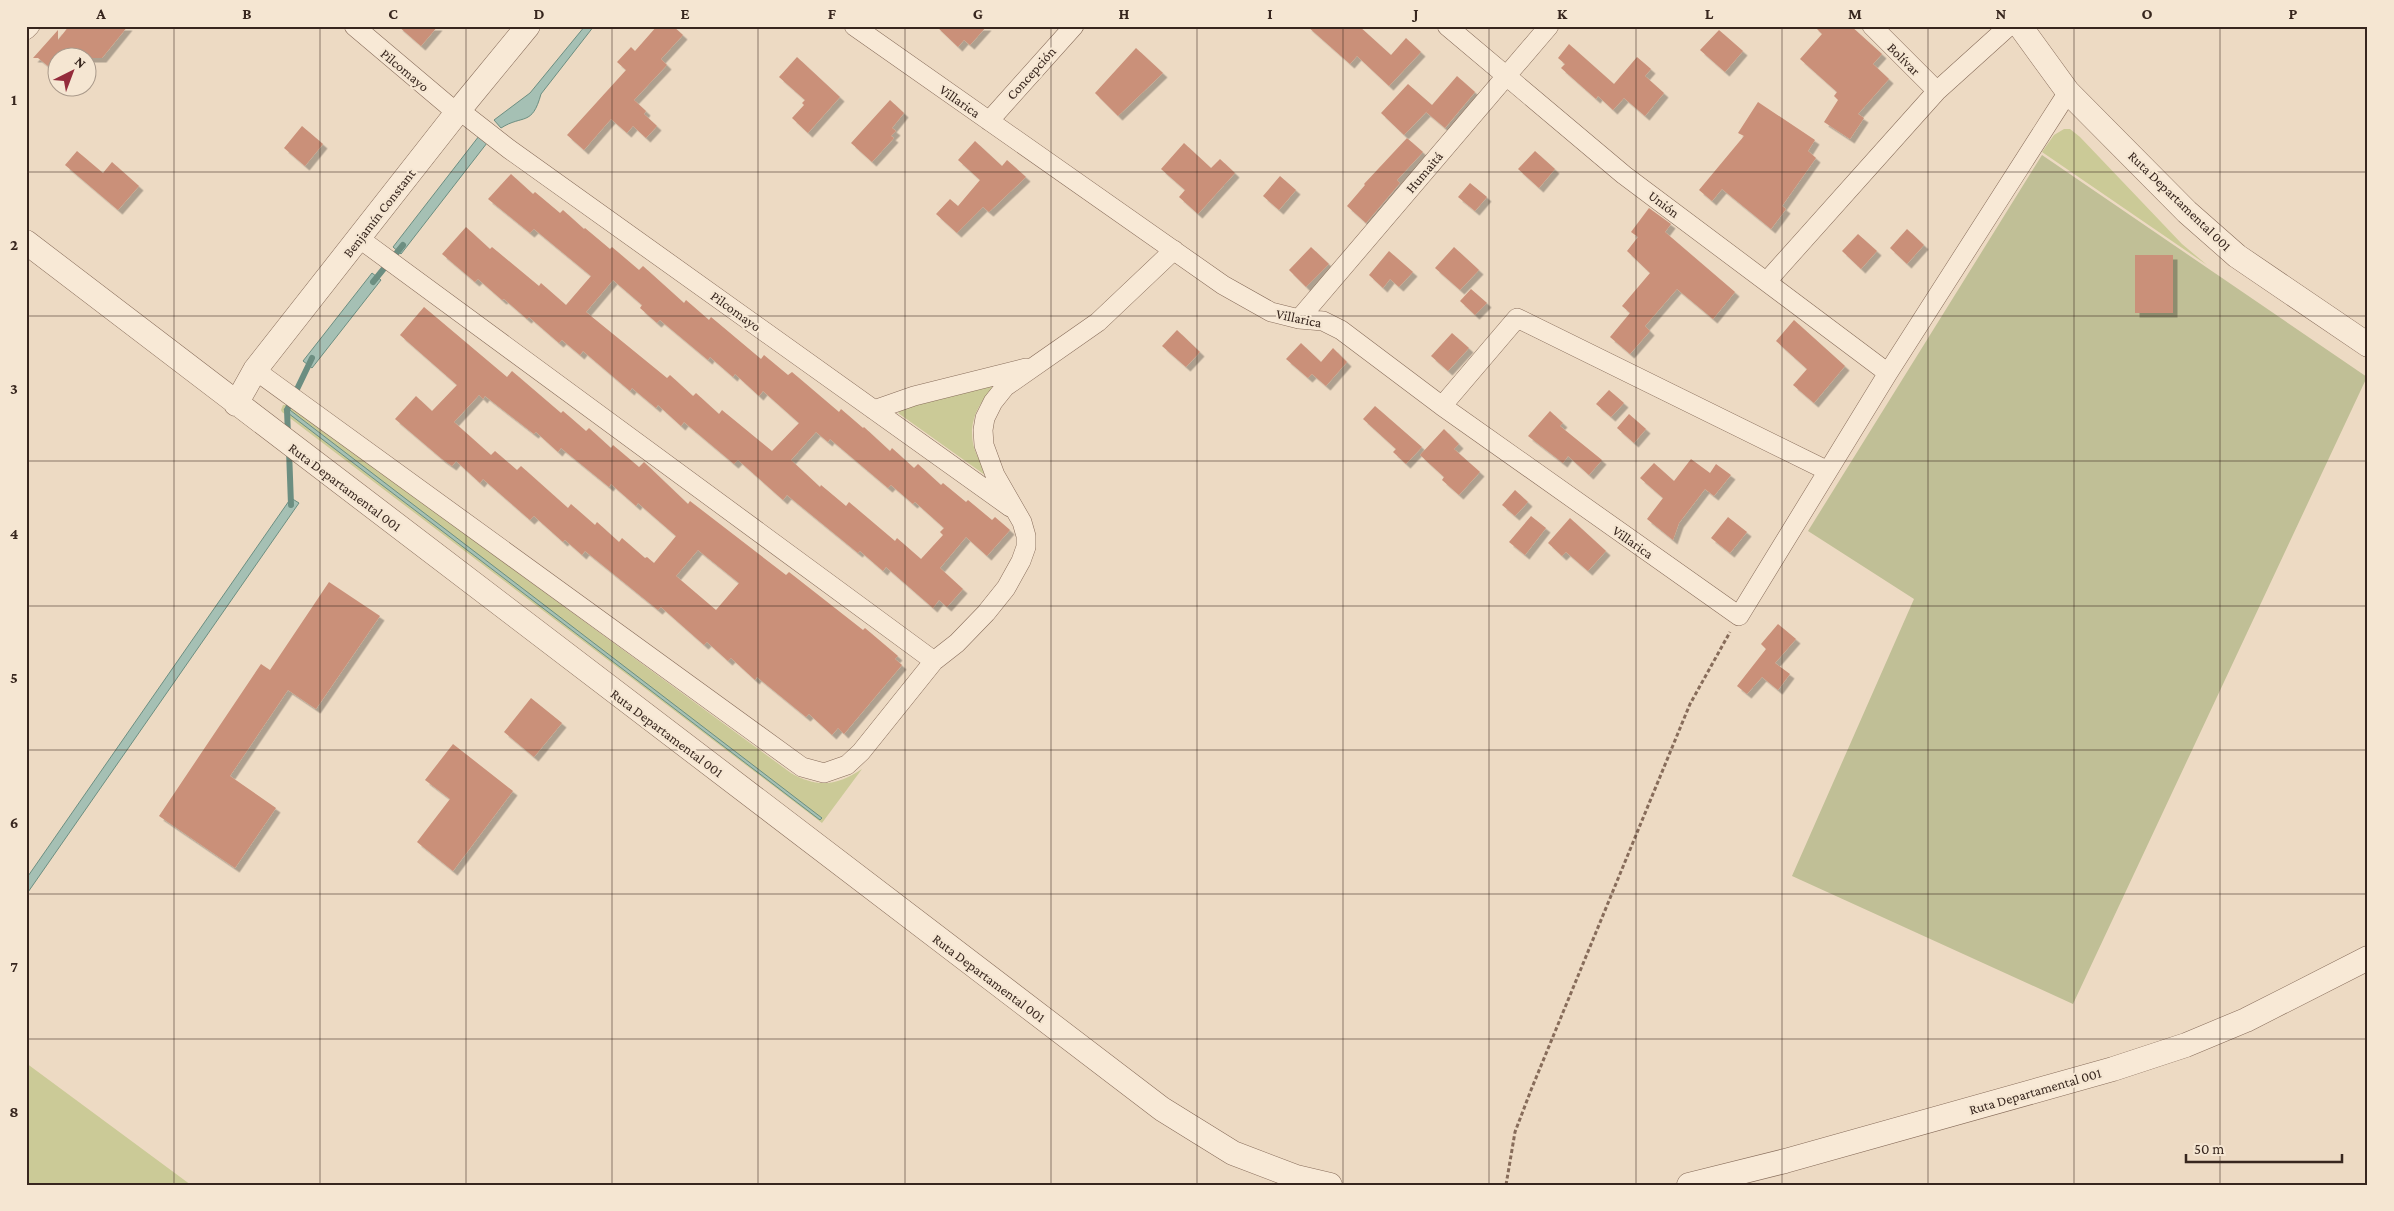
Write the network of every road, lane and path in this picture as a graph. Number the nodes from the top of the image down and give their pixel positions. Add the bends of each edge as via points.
1 (30, 26) edge
2 (354, 26) edge
3 (528, 26) edge
4 (854, 26) edge
5 (1074, 26) edge
6 (1447, 26) edge
7 (1549, 26) edge
8 (1872, 26) edge
9 (2009, 26) edge
10 (2020, 26) edge
11 (26, 30) edge
12 (1506, 76) junction
13 (1937, 92) junction
14 (2068, 92) junction
15 (458, 111) junction
16 (989, 121) junction
17 (360, 239) junction
18 (26, 242) edge
19 (1174, 250) junction
20 (1767, 281) junction
21 (1299, 319) junction
22 (2368, 345) edge
23 (1037, 365) junction
24 (255, 370) junction
25 (1888, 374) junction
26 (236, 404) junction
27 (1442, 406) junction
28 (874, 410) junction
29 (1828, 471) junction
30 (1015, 511) junction
31 (1739, 616) junction
32 (934, 661) junction
33 (2368, 958) edge
34 (1330, 1185) edge
35 (1506, 1185) edge
36 (1689, 1185) edge

1 - 11 street
2 - 15 street, Pilcomayo
3 - 15 street, Benjamín Constant
4 - 16 street, Villarica
5 - 16 street, Concepción
6 - 12 street, Unión
7 - 12 street, Humaitá
8 - 13 street, Bolívar
9 - 13 street
10 - 14 street, Ruta Departamental 001
12 - 20 street, Unión via 1624,175
12 - 21 street, Humaitá
13 - 20 street
14 - 22 street, Ruta Departamental 001 via 2187,212 2237,256
14 - 25 street
15 - 17 street, Benjamín Constant
15 - 28 street, Pilcomayo
16 - 19 street, Villarica
17 - 24 street, Benjamín Constant
17 - 32 street
18 - 26 street, Ruta Departamental 001
19 - 21 street, Villarica via 1223,285 1271,312
19 - 23 street via 1098,322
20 - 25 street, Unión
21 - 27 street, Villarica via 1323,321 1341,330
23 - 28 street via 950,386
23 - 30 street via 1005,387 985,418 983,430 984,445 995,475
24 - 26 street, Benjamín Constant
24 - 32 street via 802,767 824,773 847,765
25 - 29 street
26 - 34 street, Ruta Departamental 001 via 1162,1109 1233,1153 1296,1177
27 - 29 street via 1517,318
27 - 31 street, Villarica
28 - 30 street, Pilcomayo
29 - 31 street
30 - 32 street via 1026,536 1026,547 1015,572 986,613
31 - 35 path via 1690,704 1531,1090 1515,1132
33 - 36 street, Ruta Departamental 001 via 2246,1020 2186,1045 2113,1069

